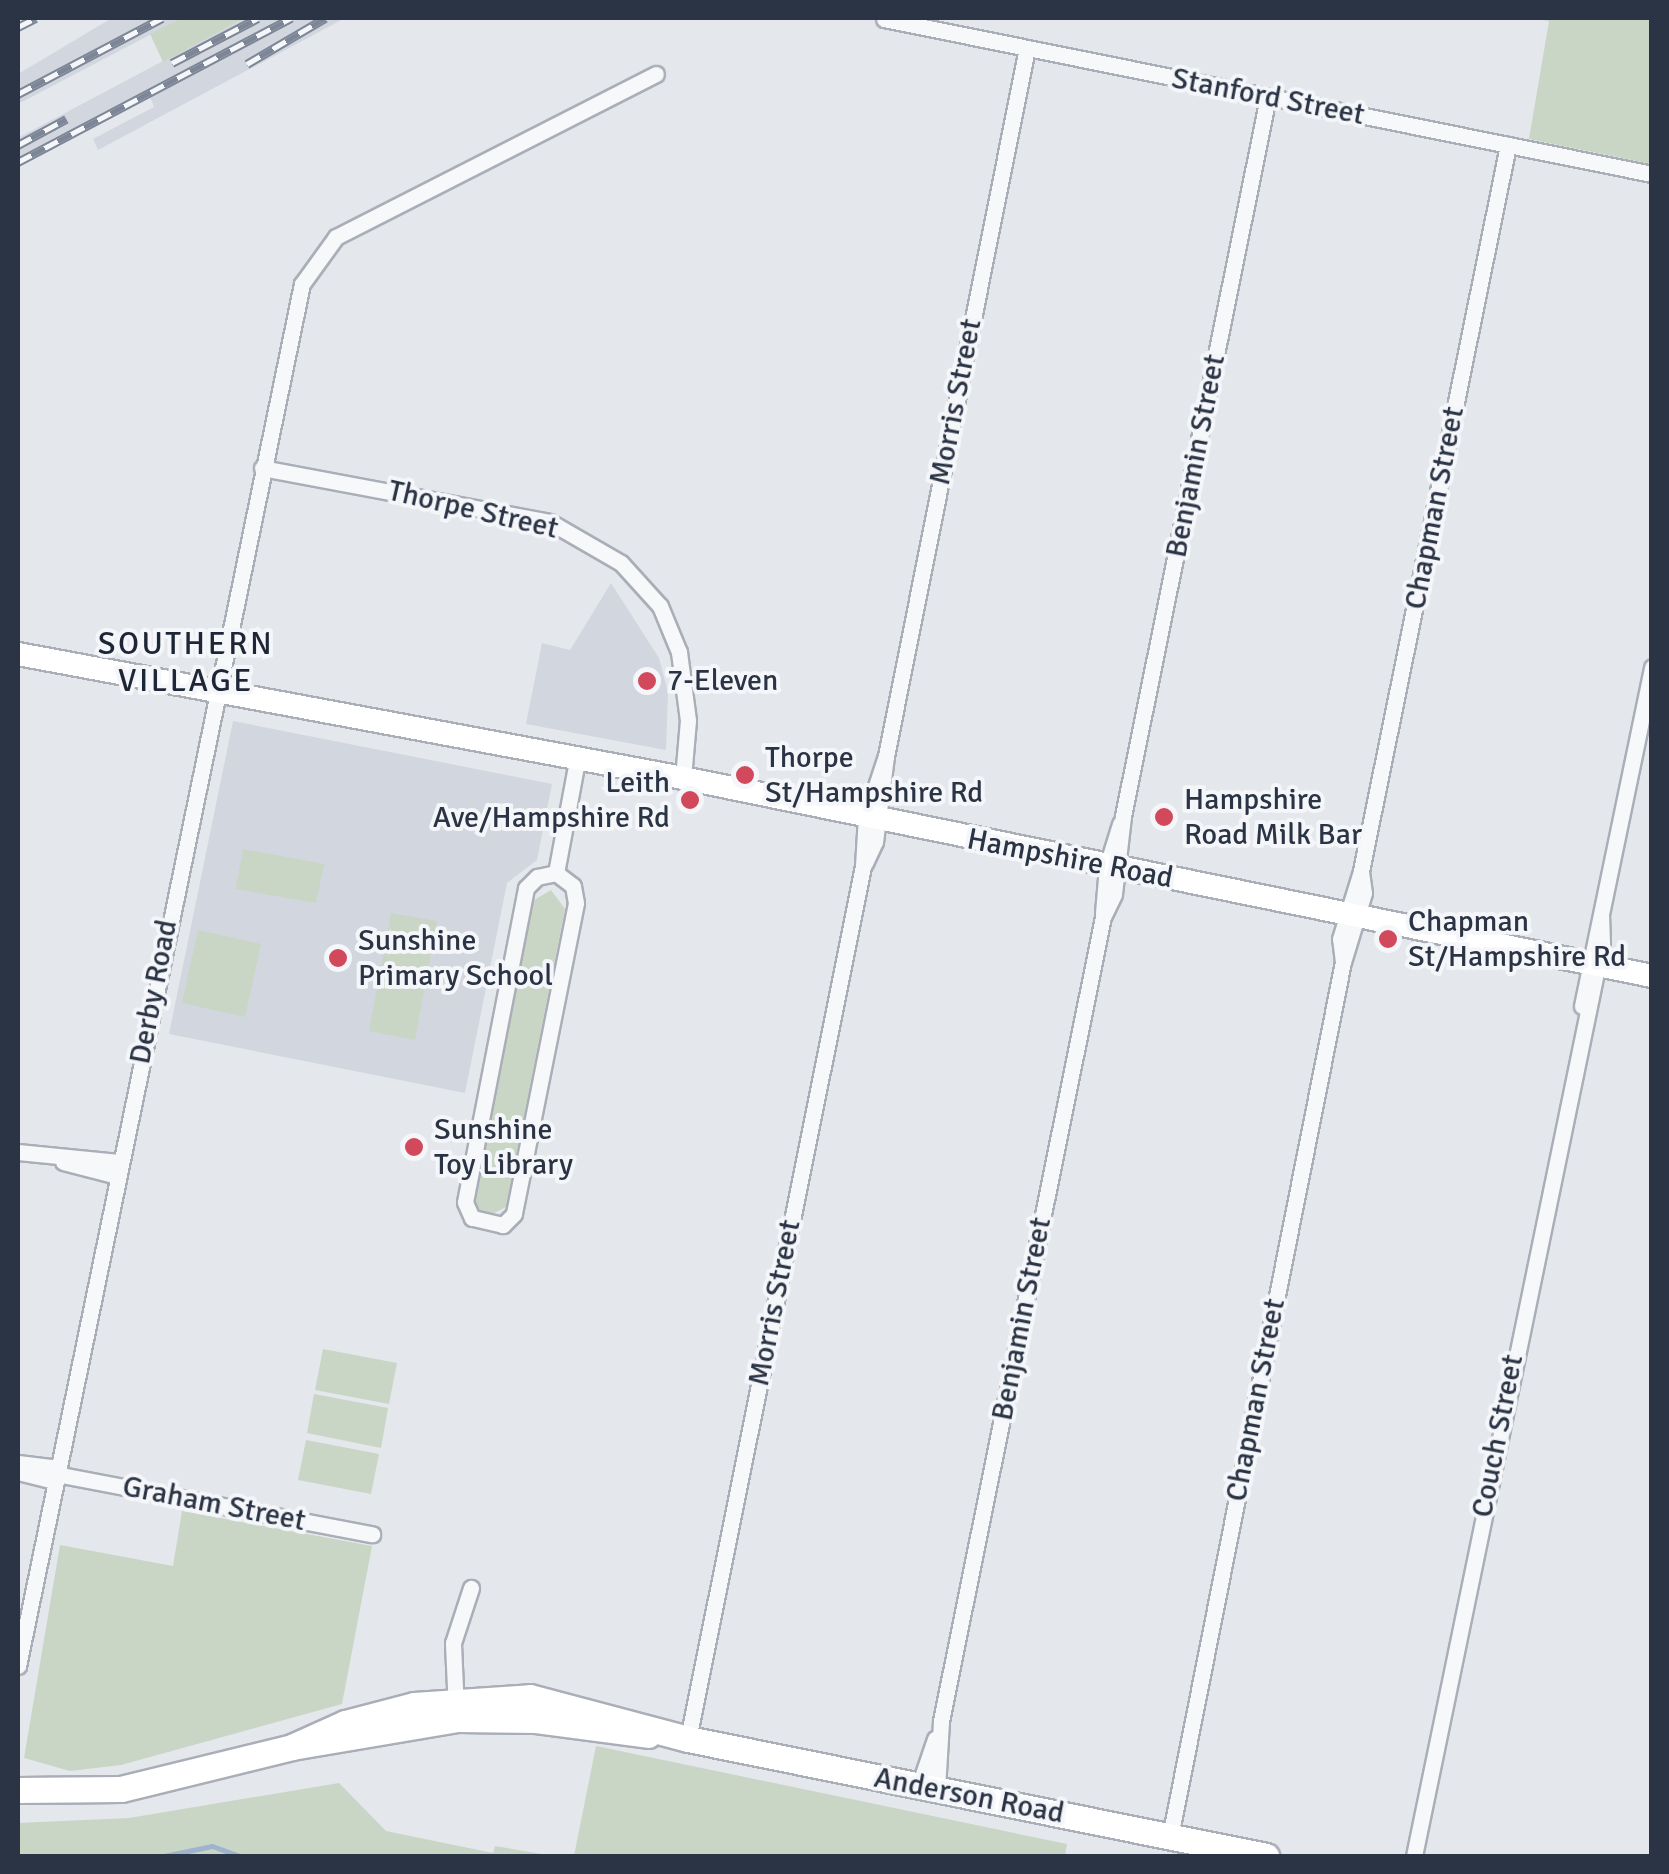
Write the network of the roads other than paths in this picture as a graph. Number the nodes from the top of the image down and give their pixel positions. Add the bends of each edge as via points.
1 (884, 20) edge
2 (1028, 48) junction
3 (656, 74) dead end
4 (1268, 97) junction
5 (1508, 145) junction
6 (1652, 174) edge
7 (262, 468) junction
8 (18, 654) edge
9 (1652, 668) edge
10 (216, 693) junction
11 (577, 761) junction
12 (683, 778) junction
13 (873, 818) junction
14 (1113, 868) junction
15 (556, 873) junction
16 (1352, 916) junction
17 (1592, 964) junction
18 (1652, 976) edge
19 (18, 1152) edge
20 (118, 1169) junction
21 (18, 1463) edge
22 (18, 1472) edge
23 (56, 1474) junction
24 (372, 1534) dead end
25 (471, 1588) dead end
26 (18, 1666) edge
27 (456, 1708) junction
28 (680, 1737) junction
29 (928, 1787) junction
30 (19, 1788) edge
31 (1170, 1837) junction
32 (1266, 1856) edge
33 (1414, 1856) edge

1 - 2 street, Stanford Street
2 - 4 street, Stanford Street
2 - 13 street, Morris Street
3 - 7 street, Derby Road via 336,237 310,265 293,318
4 - 5 street, Stanford Street
4 - 14 street, Benjamin Street
5 - 6 street, Stanford Street
5 - 16 street, Chapman Street
7 - 10 street, Derby Road
7 - 12 street, Thorpe Street via 550,522 621,563 660,606 679,652 688,720
8 - 10 street, Hampshire Road
9 - 17 street, Couch Street
10 - 11 street, Hampshire Road
10 - 20 street, Derby Road
11 - 12 street, Hampshire Road
11 - 15 street
12 - 13 street, Hampshire Road
13 - 14 street, Hampshire Road
13 - 28 street, Morris Street
14 - 16 street, Hampshire Road
14 - 29 street, Benjamin Street
15 - 15 street via 573,886 576,903 514,1214 502,1225 472,1218 465,1202 526,888
16 - 17 street, Hampshire Road
16 - 31 street, Chapman Street
17 - 18 street, Hampshire Road
17 - 33 street, Couch Street
19 - 20 street
20 - 23 street, Derby Road
21 - 23 street, Graham Street
22 - 23 street, Graham Street
23 - 24 street, Graham Street
23 - 26 street, Derby Road
25 - 27 street via 453,1643
27 - 28 main road, Anderson Road via 566,1703
27 - 30 main road, Anderson Road via 121,1790
28 - 29 main road, Anderson Road
29 - 31 main road, Anderson Road
31 - 32 main road, Anderson Road

